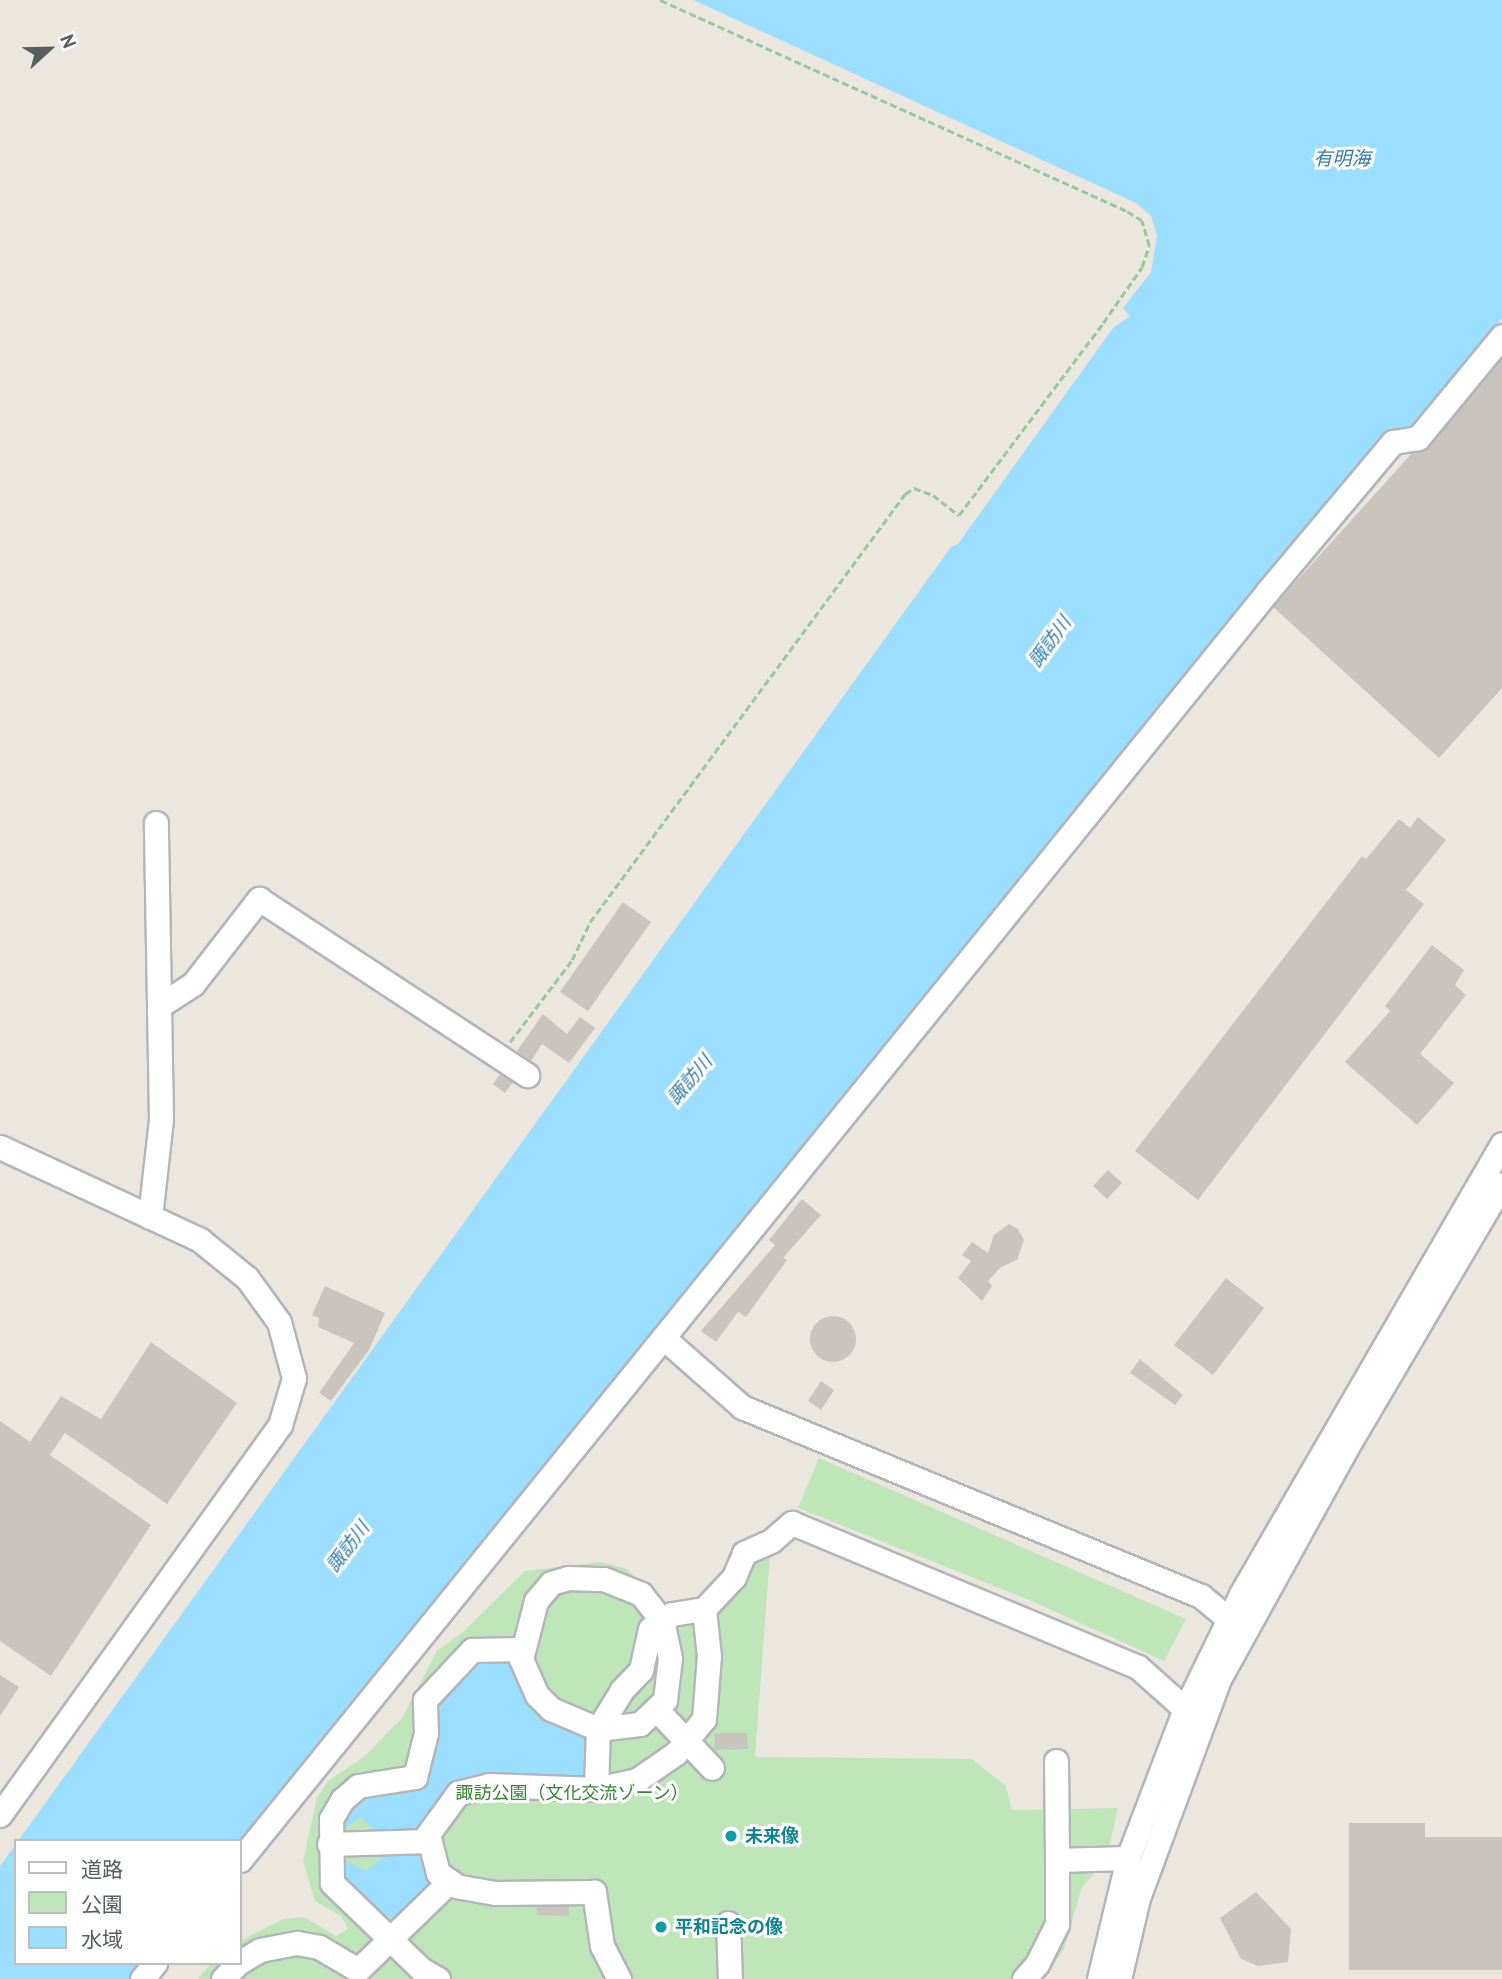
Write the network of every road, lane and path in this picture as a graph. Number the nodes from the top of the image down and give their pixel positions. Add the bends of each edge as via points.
1 (659, 0) edge
2 (1502, 336) edge
3 (156, 823) dead end
4 (159, 1006) junction
5 (500, 1055) junction
6 (527, 1075) dead end
7 (1502, 1144) edge
8 (0, 1147) edge
9 (1502, 1184) edge
10 (150, 1217) junction
11 (667, 1341) dead end
12 (704, 1609) junction
13 (1228, 1619) junction
14 (662, 1621) junction
15 (523, 1649) junction
16 (656, 1709) junction
17 (1185, 1709) junction
18 (598, 1728) junction
19 (687, 1740) junction
20 (1056, 1761) dead end
21 (712, 1768) dead end
22 (596, 1789) junction
23 (0, 1815) edge
24 (430, 1841) junction
25 (329, 1844) junction
26 (242, 1858) edge
27 (1128, 1858) junction
28 (1057, 1860) junction
29 (450, 1881) junction
30 (728, 1923) dead end
31 (392, 1939) junction
32 (242, 1961) edge
33 (153, 1965) edge
34 (237, 1965) edge
35 (361, 1974) edge
36 (142, 1979) edge
37 (223, 1979) edge
38 (438, 1979) edge
39 (620, 1979) edge
40 (730, 1979) edge
41 (1024, 1979) edge
42 (1100, 1979) edge
43 (1119, 1979) edge

1 - 5 path via 1126,211 1142,221 1149,246 1142,267 1104,323 959,515 933,495 914,488 905,494 590,922 572,960
2 - 26 street via 1419,438 1393,442 1267,592
3 - 4 street
4 - 5 street via 193,984 259,899 473,1044
4 - 10 street via 161,1119
5 - 6 street
7 - 13 street
8 - 10 street
9 - 43 street via 1347,1447 1219,1679 1147,1873
10 - 23 street via 200,1240 247,1278 279,1322 294,1378 280,1425
11 - 13 street via 742,1407 1201,1596
12 - 14 street via 672,1614
12 - 17 street via 734,1577 744,1553 771,1541 792,1522 1138,1667
12 - 19 street via 709,1656 704,1719
13 - 17 street
14 - 15 street via 641,1594 604,1579 568,1578 551,1583 536,1601
14 - 16 street via 670,1658 665,1700
14 - 18 street via 650,1629 641,1670
15 - 18 street via 521,1659 537,1695 551,1709
15 - 25 street via 472,1650 425,1700 426,1733 415,1776 358,1786 342,1800 331,1819
16 - 18 street via 640,1724
16 - 19 street
17 - 27 street
18 - 22 street
19 - 21 street
19 - 22 street via 637,1780
20 - 28 street
22 - 24 street via 489,1785 458,1793 428,1834
24 - 25 street
24 - 29 street via 438,1873
25 - 31 street via 332,1883
27 - 28 street
27 - 42 street
28 - 41 street via 1057,1924
29 - 31 street
29 - 39 street via 495,1893 593,1892 602,1946
30 - 40 street
31 - 35 street
31 - 38 street via 421,1969
32 - 35 street via 260,1950 297,1943 319,1947
33 - 36 street
34 - 37 street

